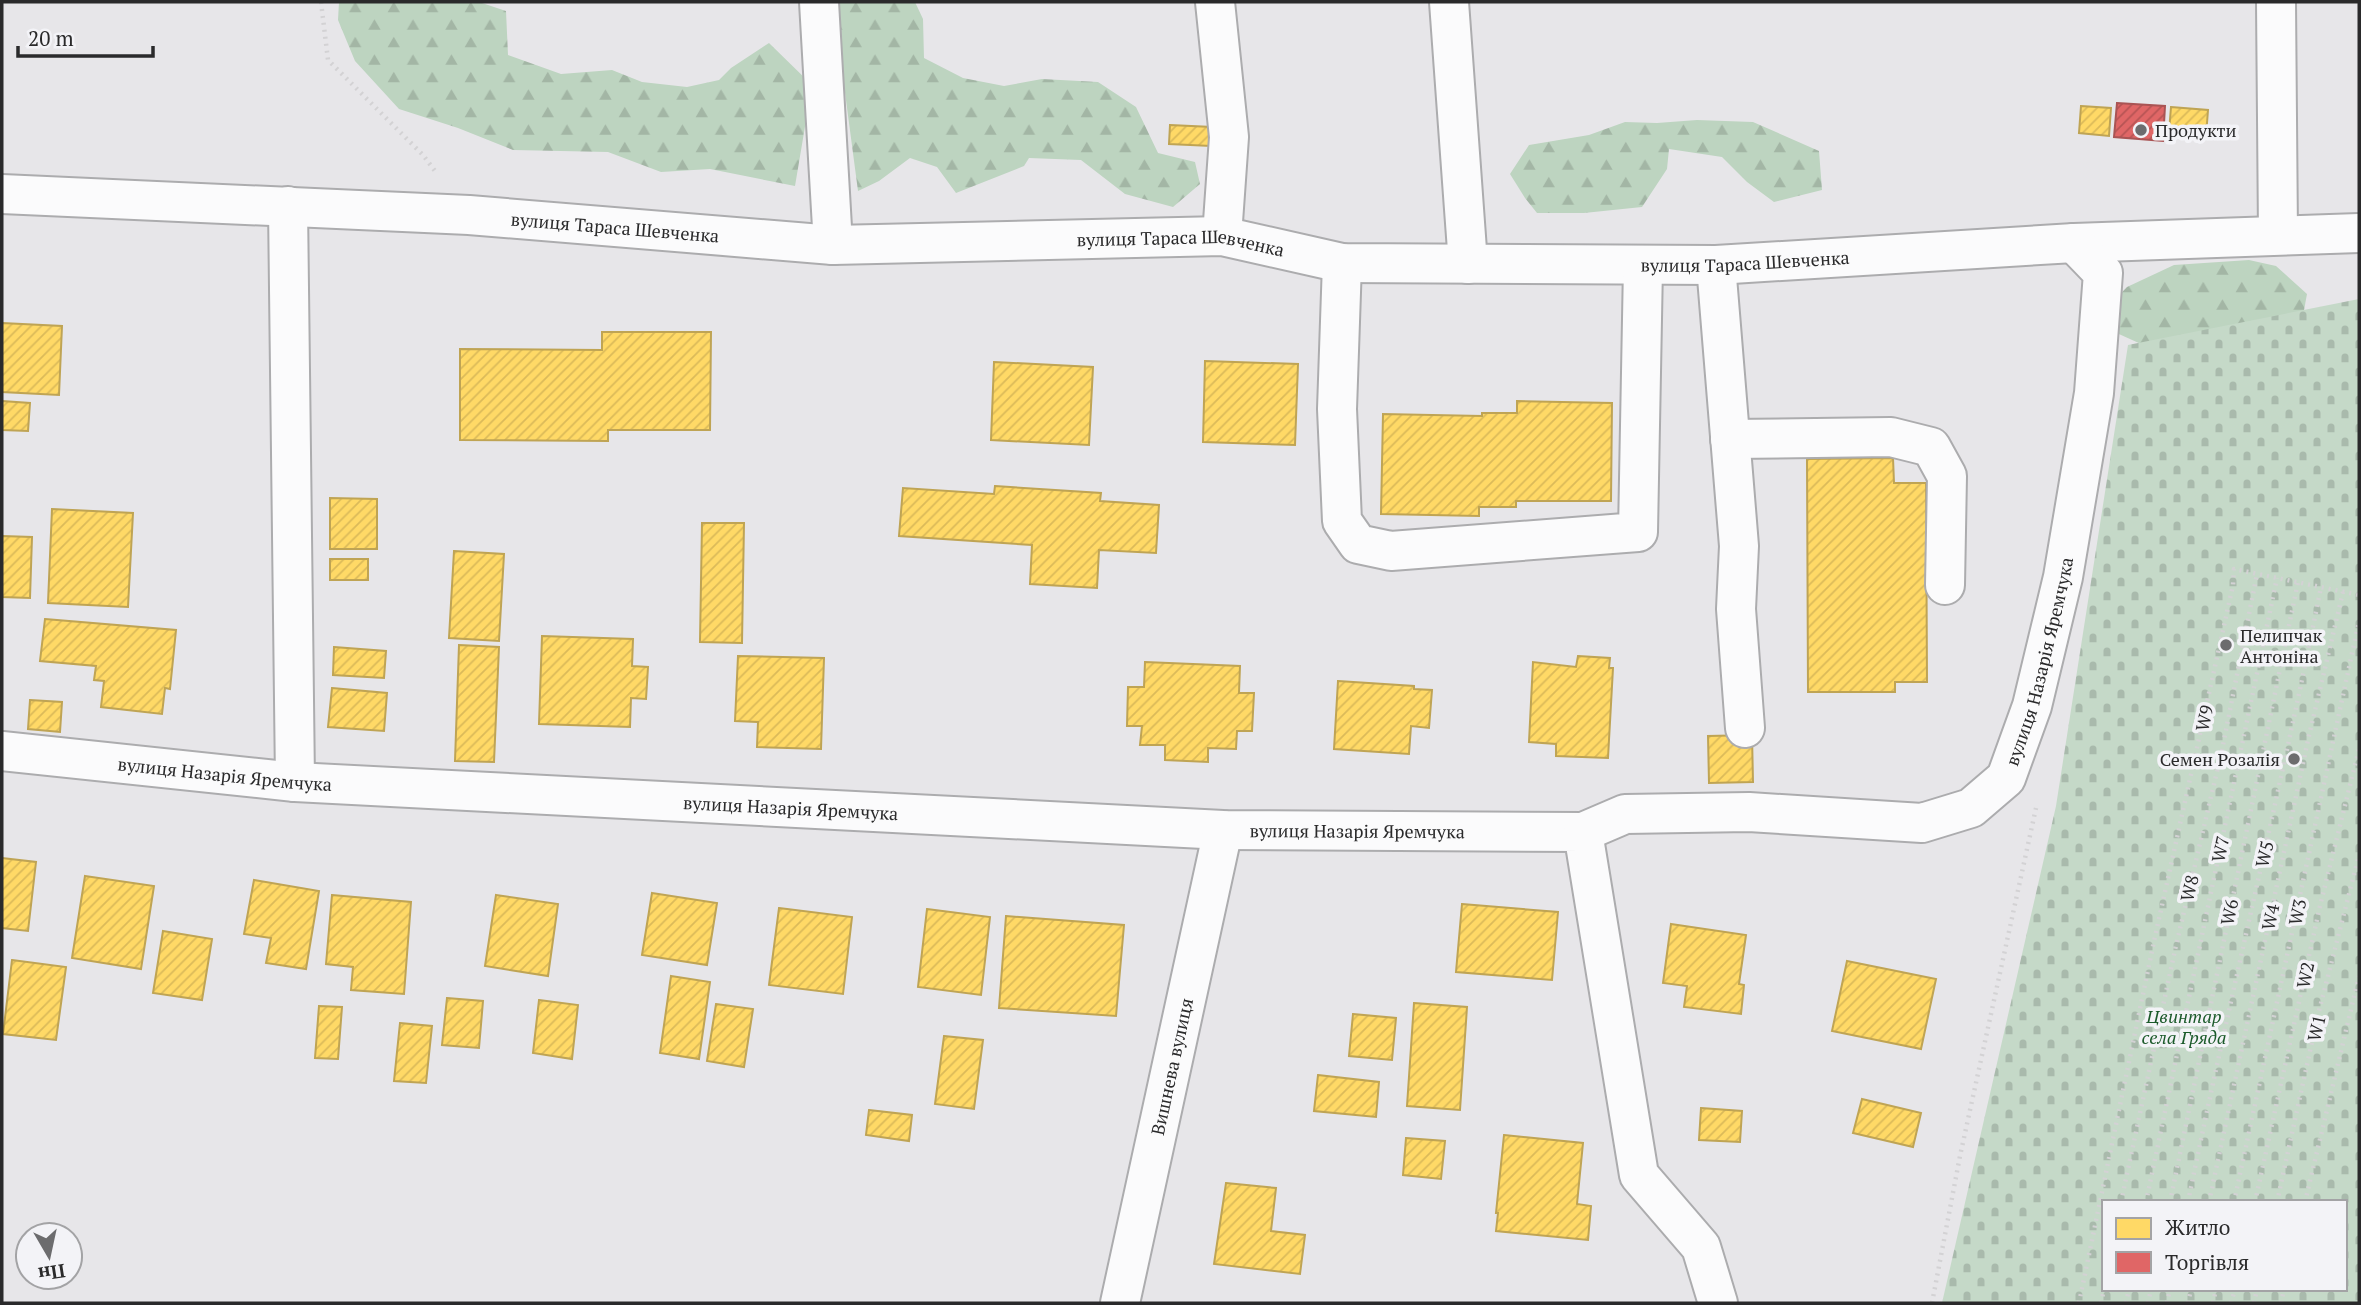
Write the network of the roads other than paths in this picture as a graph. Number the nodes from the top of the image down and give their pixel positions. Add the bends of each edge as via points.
1 (819, 2) edge
2 (1215, 2) edge
3 (1449, 2) edge
4 (2276, 2) edge
5 (2, 194) edge
6 (288, 206) junction
7 (2359, 233) edge
8 (2277, 235) junction
9 (1222, 236) junction
10 (2074, 243) junction
11 (833, 245) junction
12 (1342, 263) junction
13 (1468, 264) junction
14 (1716, 265) junction
15 (1643, 266) junction
16 (1730, 439) junction
17 (1945, 585) dead end
18 (1745, 728) dead end
19 (2, 751) edge
20 (295, 782) junction
21 (1223, 830) junction
22 (1583, 832) junction
23 (1120, 1303) edge
24 (1718, 1303) edge

1 - 11 street
2 - 9 street via 1229,137
3 - 13 street
4 - 8 street
5 - 6 street, вулиця Тараса Шевченка
6 - 11 street, вулиця Тараса Шевченка via 469,215
6 - 20 street
7 - 8 street, вулиця Тараса Шевченка
8 - 10 street, вулиця Тараса Шевченка
9 - 11 street, вулиця Тараса Шевченка
9 - 12 street, вулиця Тараса Шевченка
10 - 14 street, вулиця Тараса Шевченка
10 - 22 street, вулиця Назарія Яремчука via 2103,273 2094,393 2063,577 2032,706 2006,778 1971,808 1922,823 1749,812 1625,814
12 - 13 street, вулиця Тараса Шевченка
12 - 15 street via 1337,409 1342,520 1358,544 1391,551 1638,532
13 - 15 street, вулиця Тараса Шевченка
14 - 15 street, вулиця Тараса Шевченка
14 - 16 street
16 - 17 street via 1891,437 1931,447 1947,476
16 - 18 street via 1740,546 1736,610
19 - 20 street, вулиця Назарія Яремчука
20 - 21 street, вулиця Назарія Яремчука
21 - 22 street, вулиця Назарія Яремчука
21 - 23 street, Вишнева вулиця
22 - 24 street via 1639,1175 1701,1248

